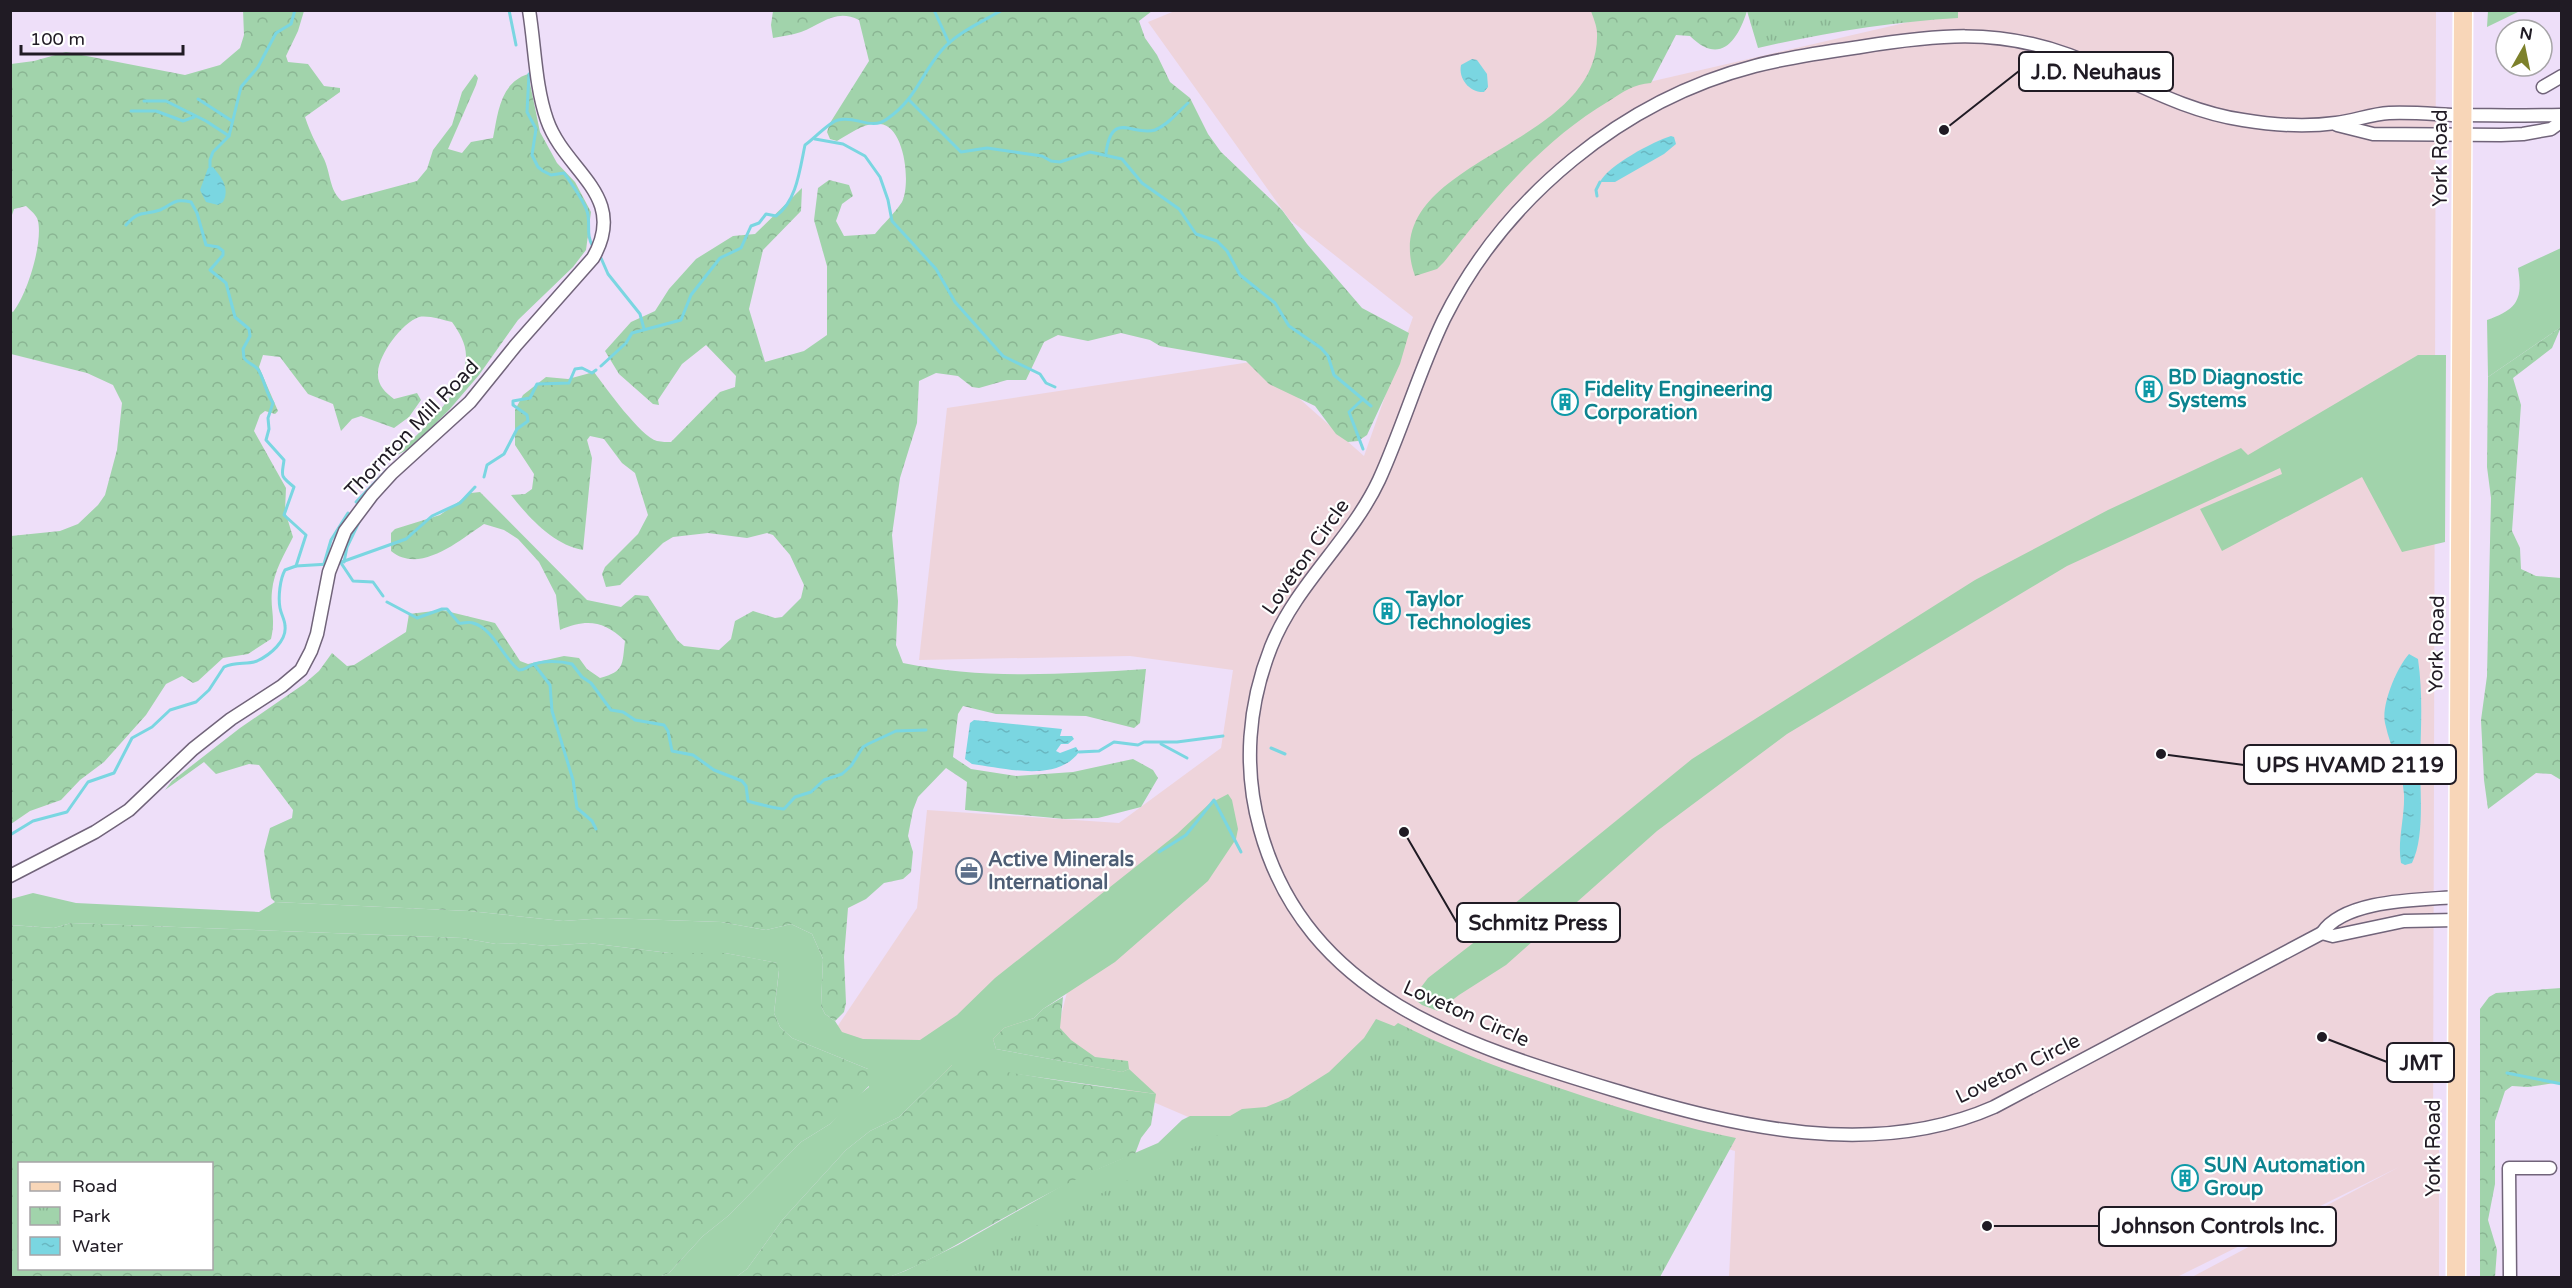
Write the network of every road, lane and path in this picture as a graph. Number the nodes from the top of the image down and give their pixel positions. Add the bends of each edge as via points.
1 (529, 10) edge
2 (2463, 10) edge
3 (2562, 76) edge
4 (2543, 87) dead end
5 (2463, 115) junction
6 (2562, 115) edge
7 (2562, 121) edge
8 (2333, 124) junction
9 (2463, 136) junction
10 (10, 876) edge
11 (2457, 897) junction
12 (2457, 920) junction
13 (2322, 933) junction
14 (2550, 1168) dead end
15 (2456, 1278) edge
16 (2510, 1278) edge

1 - 10 street, Thornton Mill Road via 548,121 603,212 605,228 593,258 470,402 392,473 345,531 329,572 317,634 301,670 193,749 129,810
2 - 5 main road, York Road
3 - 4 street
5 - 6 street, Loveton Circle
5 - 8 street, Loveton Circle via 2384,113
5 - 9 main road, York Road
7 - 9 street, Loveton Circle via 2551,129 2523,134
8 - 9 street, Loveton Circle via 2373,135
8 - 13 street, Loveton Circle via 2267,123 2225,117 2176,101 2061,52 2010,39 1958,35 1889,42 1753,66 1677,95 1629,120 1590,146 1534,195 1464,284 1435,340 1375,488 1292,605 1275,637 1256,694 1250,745 1255,810 1282,888 1309,930 1364,984 1429,1023 1508,1057 1730,1122 1853,1134 1906,1132 1947,1124 2010,1098
9 - 11 main road, York Road
11 - 12 main road, York Road
11 - 13 street, Loveton Circle via 2367,907 2329,922
12 - 13 street, Loveton Circle via 2404,921 2333,936
12 - 15 main road, York Road
14 - 16 street via 2510,1168

